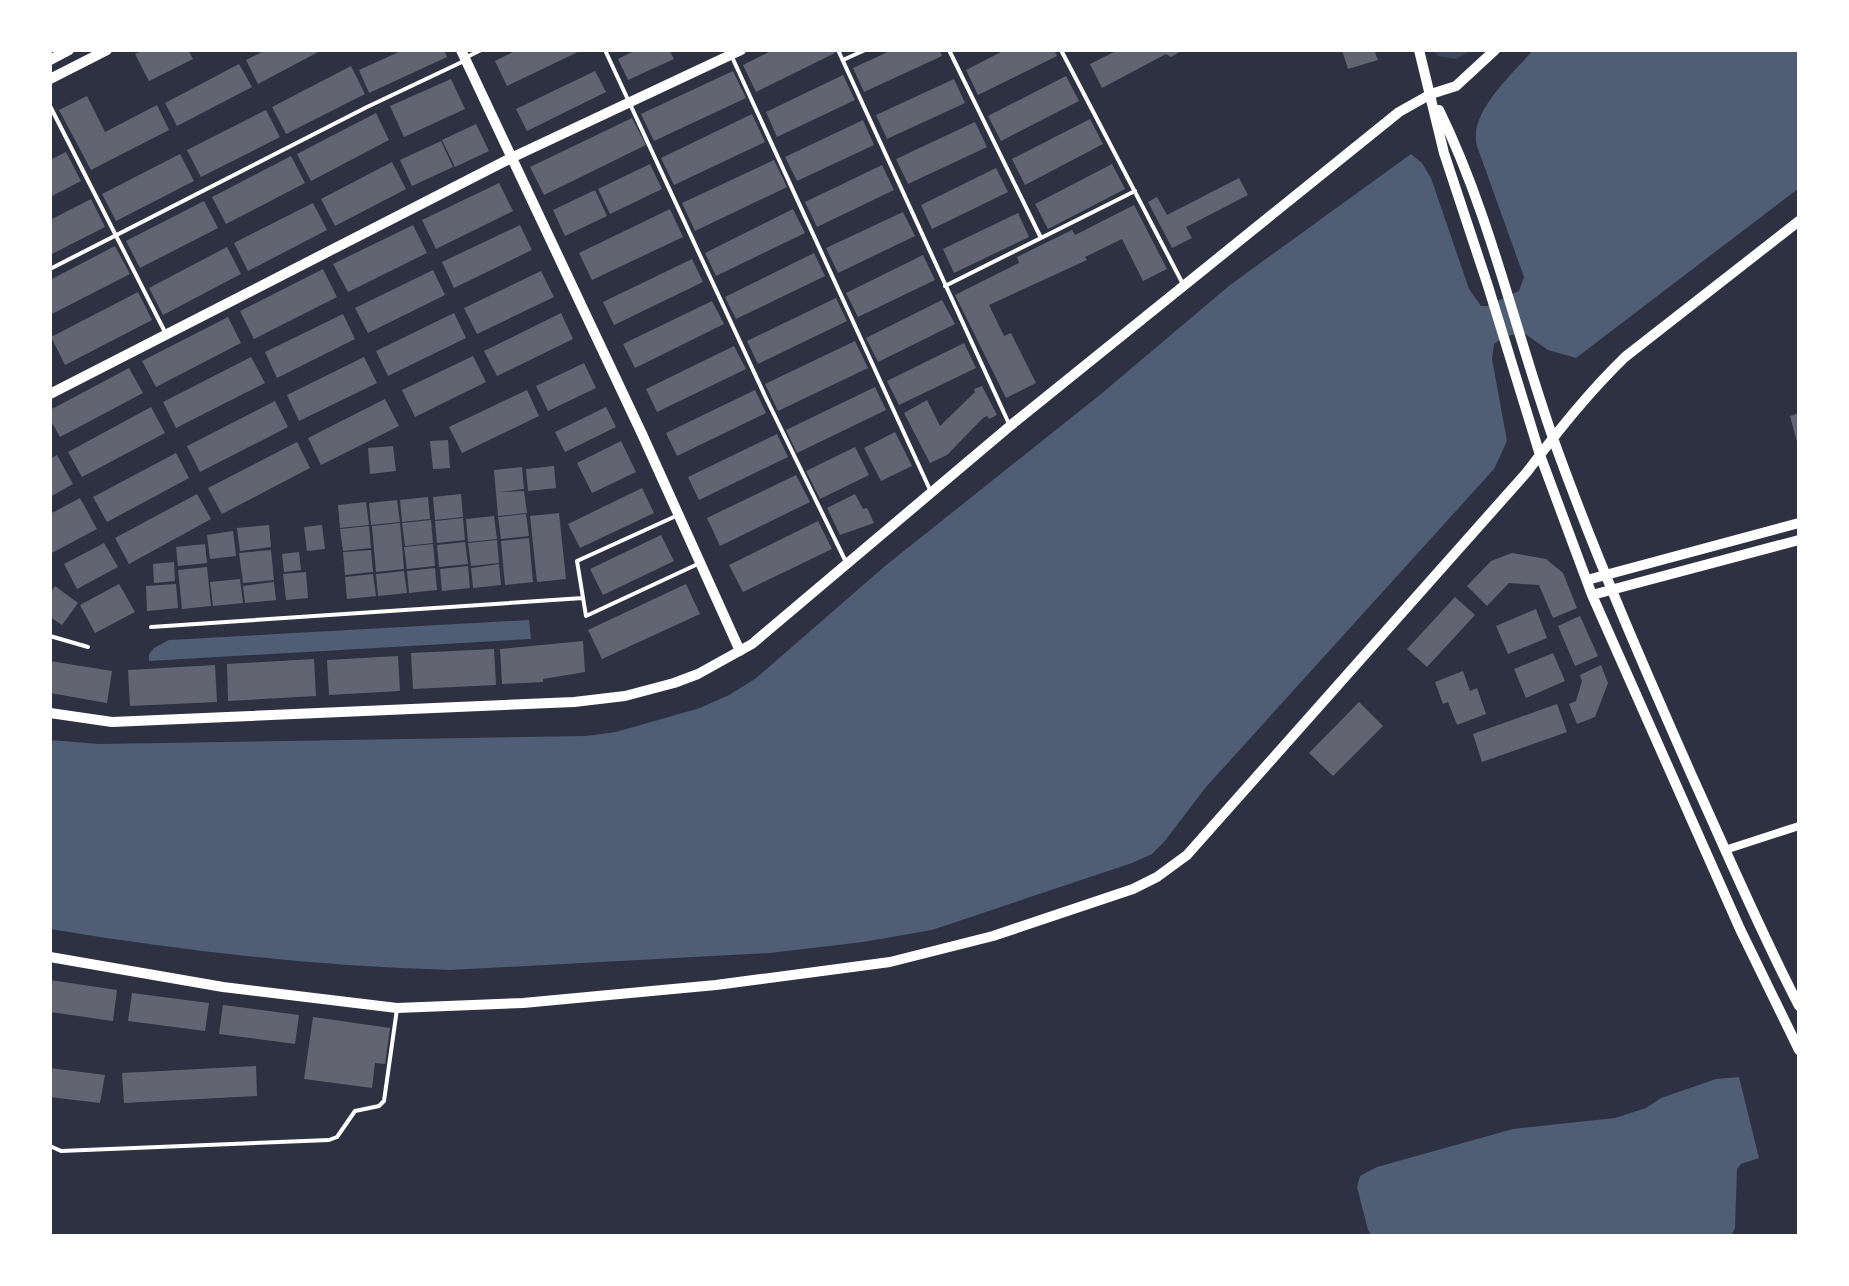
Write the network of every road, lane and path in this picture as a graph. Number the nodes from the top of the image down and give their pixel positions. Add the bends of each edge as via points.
1 (69, 50) edge
2 (107, 50) edge
3 (481, 50) edge
4 (605, 50) edge
5 (838, 50) edge
6 (865, 50) edge
7 (949, 50) edge
8 (1061, 50) edge
9 (1419, 50) edge
10 (1495, 50) edge
11 (735, 52) edge
12 (464, 56) edge
13 (50, 60) edge
14 (843, 60) junction
15 (50, 79) edge
16 (1431, 94) junction
17 (631, 102) junction
18 (50, 106) edge
19 (511, 158) junction
20 (1135, 191) junction
21 (1799, 221) edge
22 (115, 235) junction
23 (1041, 238) junction
24 (50, 269) edge
25 (945, 286) junction
26 (1185, 287) junction
27 (166, 334) junction
28 (50, 394) edge
29 (1010, 426) junction
30 (1553, 438) junction
31 (1540, 455) junction
32 (931, 492) junction
33 (678, 515) junction
34 (1799, 523) edge
35 (1799, 540) edge
36 (700, 563) junction
37 (847, 564) junction
38 (1605, 575) junction
39 (1587, 580) junction
40 (1610, 590) junction
41 (1592, 595) junction
42 (583, 598) junction
43 (151, 627) dead end
44 (50, 636) edge
45 (88, 647) dead end
46 (740, 651) junction
47 (50, 713) edge
48 (1799, 826) edge
49 (1725, 850) junction
50 (50, 957) edge
51 (1799, 1006) edge
52 (397, 1008) junction
53 (1799, 1050) edge
54 (50, 1146) edge

1 - 13 street
2 - 15 street
3 - 12 lane
4 - 17 lane
5 - 14 lane
6 - 14 lane
7 - 23 lane
8 - 20 lane
9 - 16 street
10 - 16 street via 1456,86
11 - 17 street
11 - 32 lane
12 - 19 street
12 - 22 lane
14 - 25 lane
16 - 26 street via 1399,112
16 - 30 street via 1457,147
16 - 31 street via 1444,153
17 - 19 street
17 - 37 lane
18 - 22 lane
19 - 27 street
19 - 33 street
20 - 23 lane
20 - 26 lane
21 - 30 street via 1625,357
22 - 24 lane
22 - 27 lane
23 - 25 lane
25 - 29 lane
26 - 29 street
27 - 28 street
29 - 32 street
30 - 31 street
30 - 38 street
31 - 39 street
31 - 52 street via 1187,855 1133,889 993,936 890,962 716,985 523,1003
32 - 37 street
33 - 36 street
33 - 42 lane via 577,561
34 - 38 street
35 - 40 street
36 - 42 lane via 586,616
36 - 46 street
37 - 46 street
38 - 39 street
38 - 40 street
39 - 41 street
40 - 41 street
40 - 49 street
41 - 53 street
42 - 43 lane
44 - 45 lane
46 - 47 street via 674,683 574,702 112,722
48 - 49 street
49 - 51 street
50 - 52 street via 223,987
52 - 54 lane via 384,1101 355,1111 337,1137 61,1151

